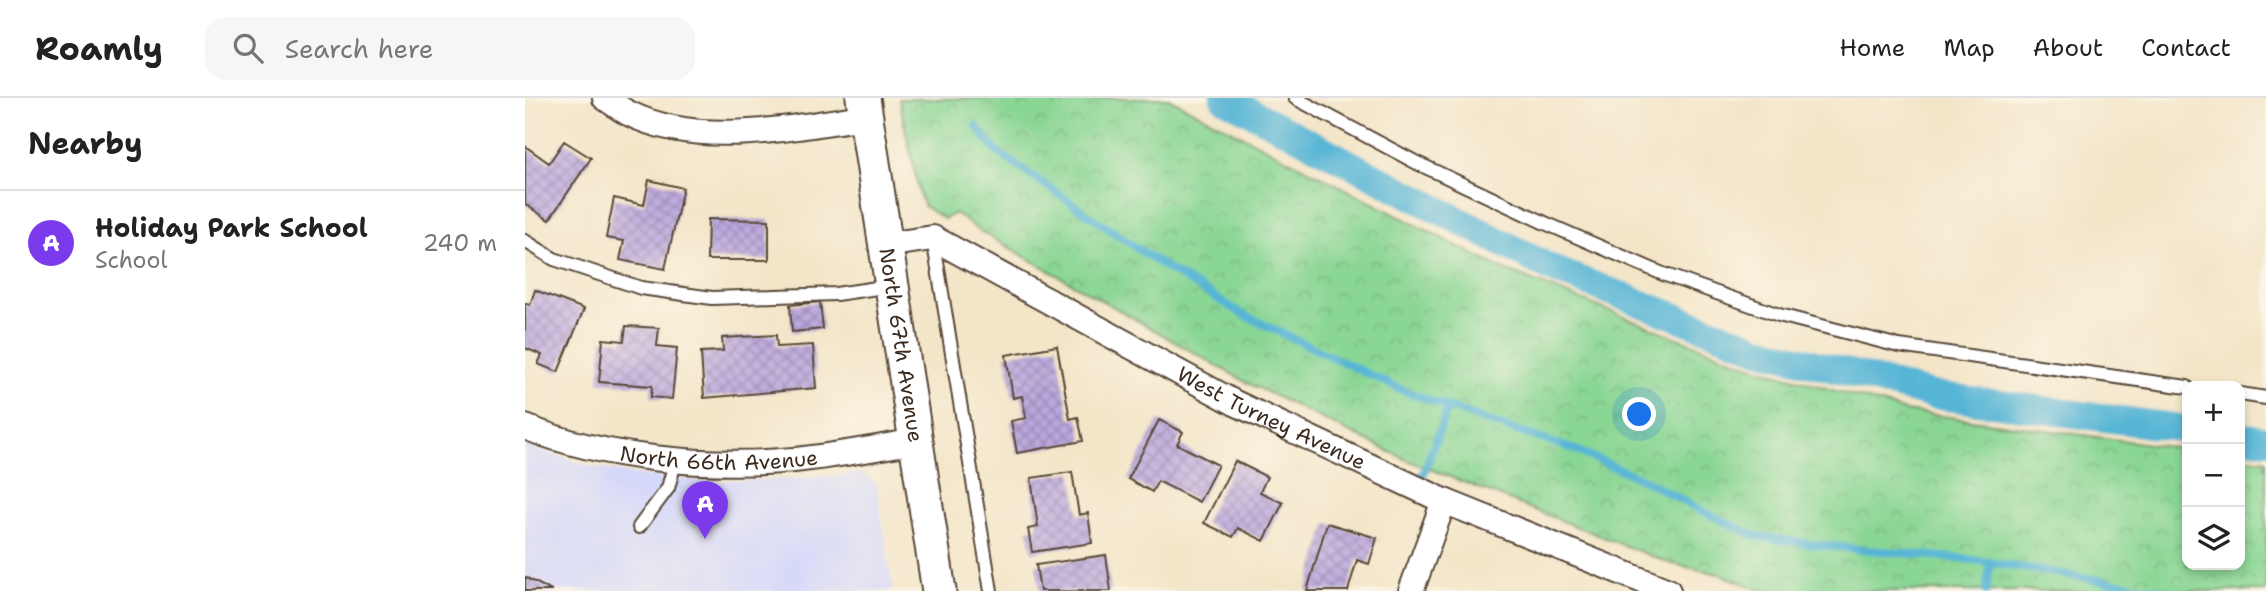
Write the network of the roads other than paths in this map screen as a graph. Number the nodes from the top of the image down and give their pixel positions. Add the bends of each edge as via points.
1 (605, 98) edge
2 (1295, 98) edge
3 (864, 107) edge
4 (933, 238) junction
5 (525, 241) edge
6 (885, 245) junction
7 (891, 286) junction
8 (2182, 386) edge
9 (2245, 395) edge
10 (2266, 398) edge
11 (525, 427) edge
12 (916, 441) junction
13 (676, 459) junction
14 (1444, 501) junction
15 (639, 527) dead end
16 (939, 591) edge
17 (991, 591) edge
18 (1411, 591) edge
19 (1668, 591) edge

1 - 3 street via 627,113 663,126 703,132 740,132
2 - 8 lane via 1417,163 1545,223 1663,274 1779,315 1899,346
3 - 6 main road, North 67th Avenue
4 - 6 street
4 - 14 street, West Turney Avenue via 1235,403
4 - 17 lane
5 - 7 lane via 554,259 641,288 712,298 836,294
6 - 7 main road, North 67th Avenue
7 - 12 main road, North 67th Avenue
9 - 10 lane
11 - 13 street, North 66th Avenue via 557,440 612,452
12 - 13 street, North 66th Avenue via 793,460
12 - 16 main road, North 67th Avenue
13 - 15 lane via 668,488
14 - 18 street
14 - 19 street, West Turney Avenue

